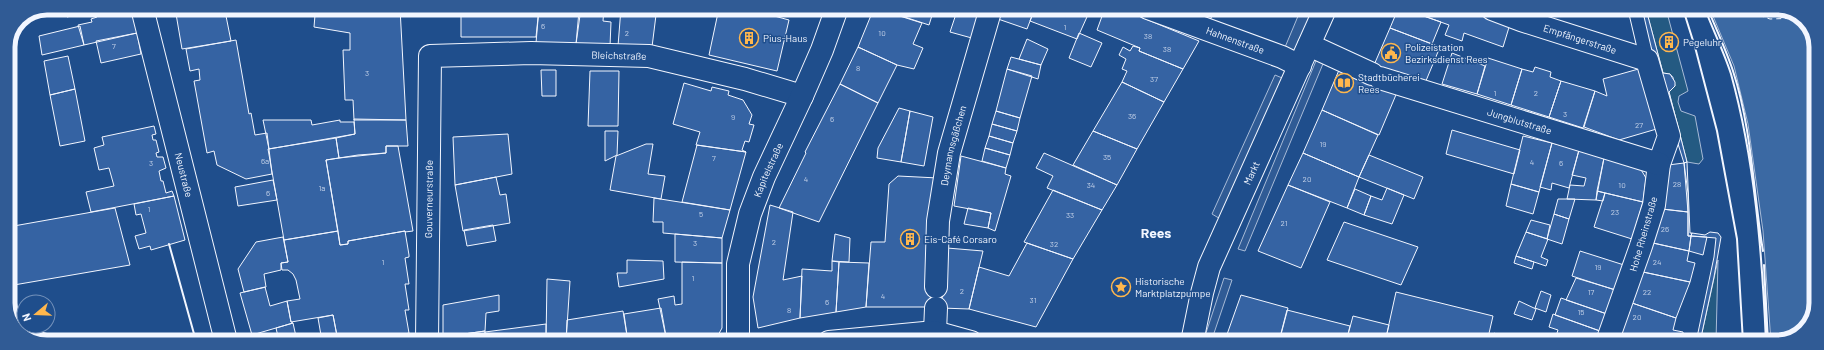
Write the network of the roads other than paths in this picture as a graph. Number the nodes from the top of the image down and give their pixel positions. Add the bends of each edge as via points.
1 (144, 15) edge
2 (834, 15) edge
3 (989, 15) edge
4 (1167, 15) edge
5 (1322, 15) edge
6 (1508, 15) edge
7 (1636, 15) edge
8 (1309, 45) junction
9 (430, 56) joint
10 (1647, 60) junction
11 (1300, 66) junction
12 (802, 96) junction
13 (1659, 164) junction
14 (936, 332) junction
15 (224, 335) edge
16 (427, 335) edge
17 (738, 335) edge
18 (904, 335) edge
19 (946, 335) edge
20 (1193, 335) edge
21 (1609, 335) edge

1 - 15 street, Neustraße
2 - 12 street, Kapitelstraße
3 - 14 street, Deymannsgäßchen via 949,153 938,221
4 - 11 street, Hahnenstraße
5 - 8 street, Markt
6 - 10 street, Empfängerstraße
7 - 10 lane, Hohe Rheinstraße
8 - 11 street, Markt
8 - 13 street, Jungblutstraße via 1376,76
9 - 12 street, Bleichstraße via 531,53 649,56 745,79
9 - 16 street, Gouverneurstraße
10 - 13 street, Hohe Rheinstraße via 1669,136
11 - 20 street, Markt via 1209,267
12 - 17 street, Kapitelstraße via 764,177 750,214 738,264
13 - 21 street, Hohe Rheinstraße via 1654,205
14 - 18 street
14 - 19 street

